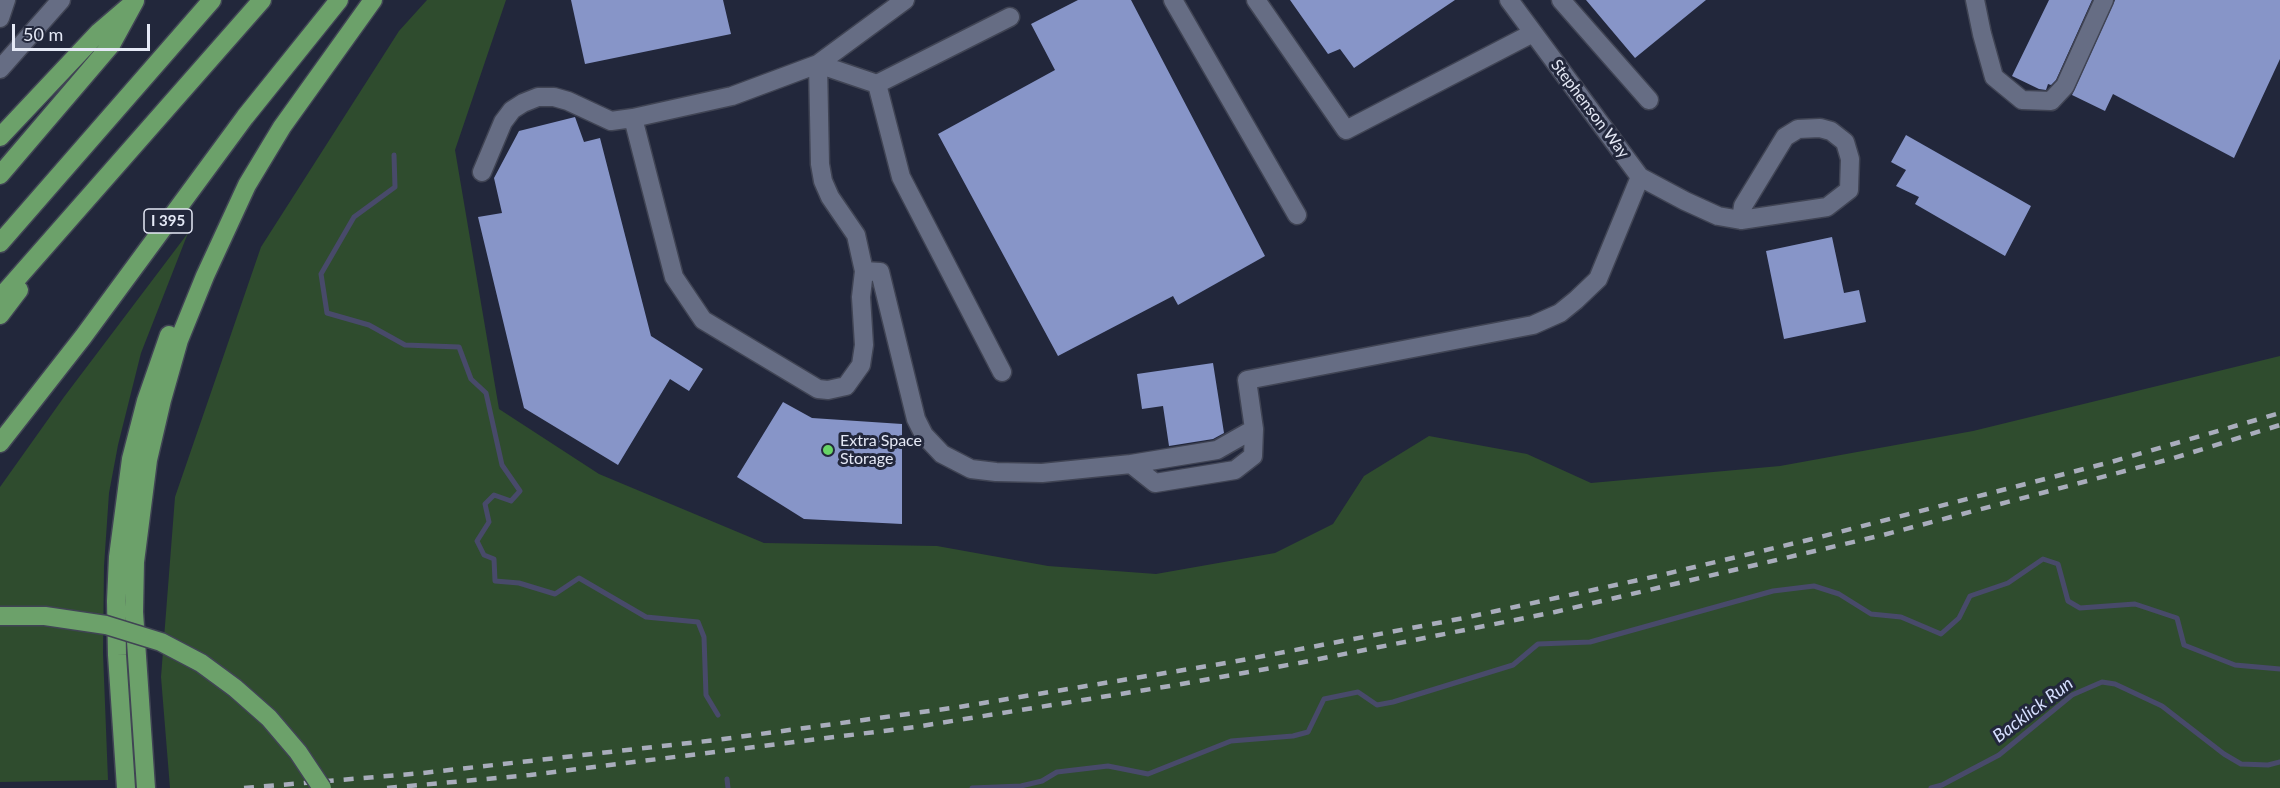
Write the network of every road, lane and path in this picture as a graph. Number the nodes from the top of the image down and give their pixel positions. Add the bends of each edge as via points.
1 (6, 0) edge
2 (61, 0) edge
3 (212, 0) edge
4 (262, 0) edge
5 (339, 0) edge
6 (373, 0) edge
7 (905, 0) edge
8 (1173, 0) edge
9 (1256, 0) edge
10 (1509, 0) edge
11 (1561, 0) edge
12 (1975, 0) edge
13 (2104, 0) edge
14 (135, 1) edge
15 (1010, 17) dead end
16 (0, 18) edge
17 (1533, 33) junction
18 (818, 64) junction
19 (1, 65) edge
20 (877, 84) junction
21 (1649, 100) dead end
22 (633, 118) junction
23 (0, 137) edge
24 (482, 172) dead end
25 (0, 175) edge
26 (1640, 177) junction
27 (83, 204) junction
28 (233, 215) junction
29 (1297, 215) dead end
30 (1742, 220) junction
31 (0, 243) edge
32 (864, 272) junction
33 (0, 298) edge
34 (0, 315) edge
35 (1002, 372) dead end
36 (1254, 429) junction
37 (0, 443) edge
38 (1131, 464) junction
39 (0, 616) edge
40 (126, 788) edge
41 (146, 788) edge
42 (322, 788) edge

1 - 16 street
2 - 19 street
3 - 31 highway
4 - 27 highway
5 - 37 highway, I 395 via 245,117
6 - 28 highway via 282,127
7 - 18 street
8 - 29 street
9 - 17 street via 1346,130
10 - 17 street, Stephenson Way
11 - 21 street
12 - 13 street via 1995,77 2022,100 2051,101 2065,86
14 - 23 highway via 99,32
14 - 25 highway via 111,45
15 - 20 street
17 - 26 street, Stephenson Way
18 - 20 street
18 - 22 street via 732,96
18 - 32 street via 823,181 856,235
20 - 35 street via 901,177
22 - 24 street via 611,121 554,97 530,100 512,110 503,122
22 - 32 street via 674,277 702,320 818,389 840,388 854,377 861,364
26 - 30 street, Stephenson Way via 1718,216
26 - 36 street via 1598,279 1560,313 1533,325 1247,381
27 - 33 highway
27 - 34 highway
28 - 40 highway via 192,281 146,401 131,459 116,601
28 - 41 highway via 179,340 148,460 135,562 134,612
30 - 30 street via 1827,207 1849,190 1850,159 1845,142 1820,128 1798,129 1785,137 1743,206
32 - 38 street via 880,272 916,418 924,435 942,454 971,469 996,472 1042,473
36 - 38 street via 1217,450
36 - 38 street via 1253,456 1235,470 1155,483
39 - 42 highway, bridge via 45,616 106,625 161,642 201,663 269,718

